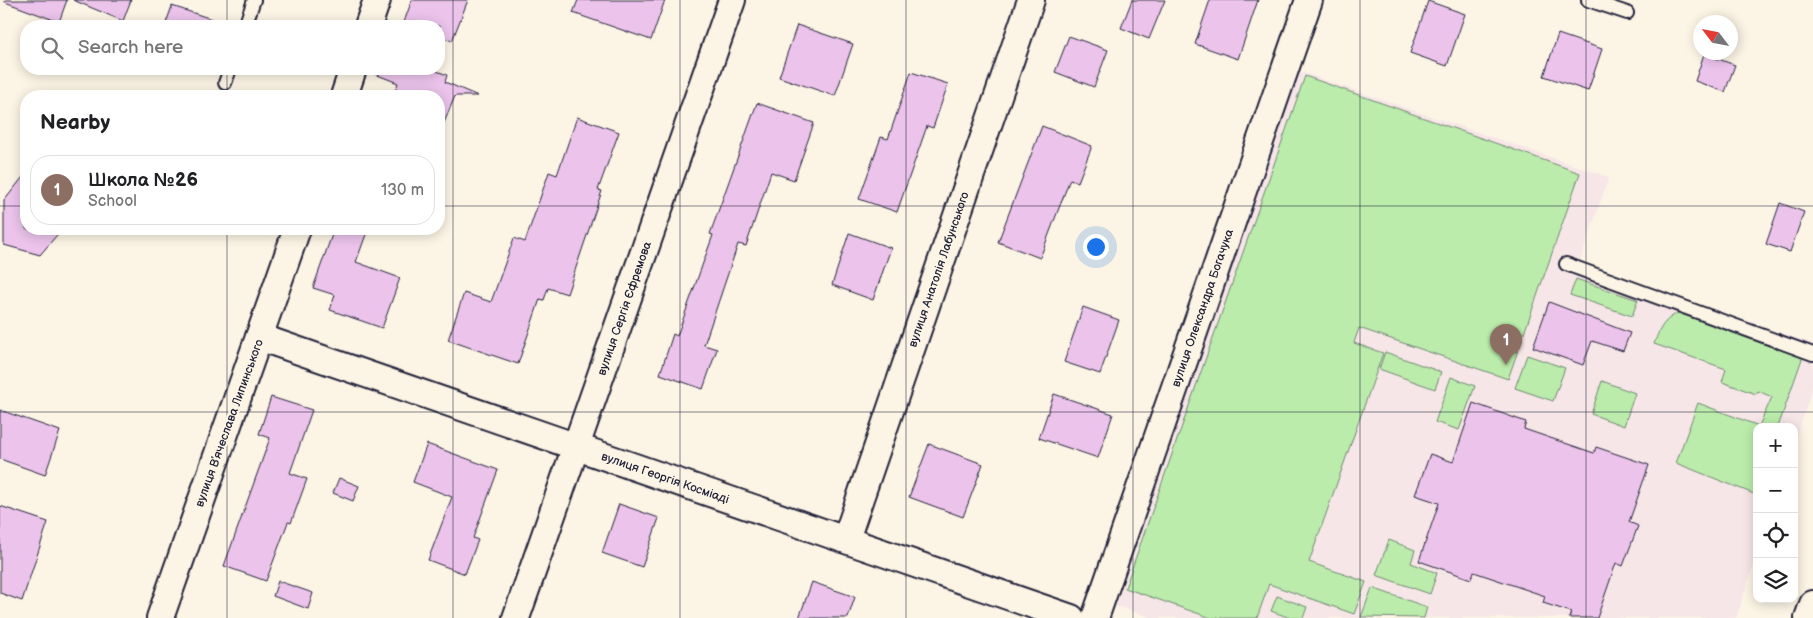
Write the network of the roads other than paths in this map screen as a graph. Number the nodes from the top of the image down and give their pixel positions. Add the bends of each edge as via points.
1 (254, 0) edge
2 (377, 0) edge
3 (732, 0) edge
4 (1031, 0) edge
5 (1309, 0) edge
6 (1588, 0) edge
7 (1626, 13) dead end
8 (247, 20) edge
9 (370, 20) edge
10 (228, 75) edge
11 (351, 75) edge
12 (225, 83) dead end
13 (346, 90) edge
14 (295, 235) edge
15 (1566, 264) dead end
16 (260, 337) junction
17 (1813, 354) edge
18 (576, 448) junction
19 (846, 539) junction
20 (1813, 604) edge
21 (160, 618) edge
22 (516, 618) edge
23 (1071, 618) edge
24 (1095, 618) edge
25 (1808, 618) edge

1 - 8 lane
2 - 9 street
3 - 18 street, вулиця Сергія Єфремова
4 - 19 street, вулиця Анатолія Лабунського
5 - 24 street, вулиця Олександра Богачука
6 - 7 lane
10 - 12 lane
11 - 13 street
14 - 16 street, вулиця Вʼячеслава Липинського
15 - 17 lane
16 - 18 street, вулиця Георгія Косміаді
16 - 21 street, вулиця Вʼячеслава Липинського
18 - 19 street, вулиця Георгія Косміаді
18 - 22 street, вулиця Сергія Єфремова
19 - 23 street, вулиця Георгія Косміаді
20 - 25 street

